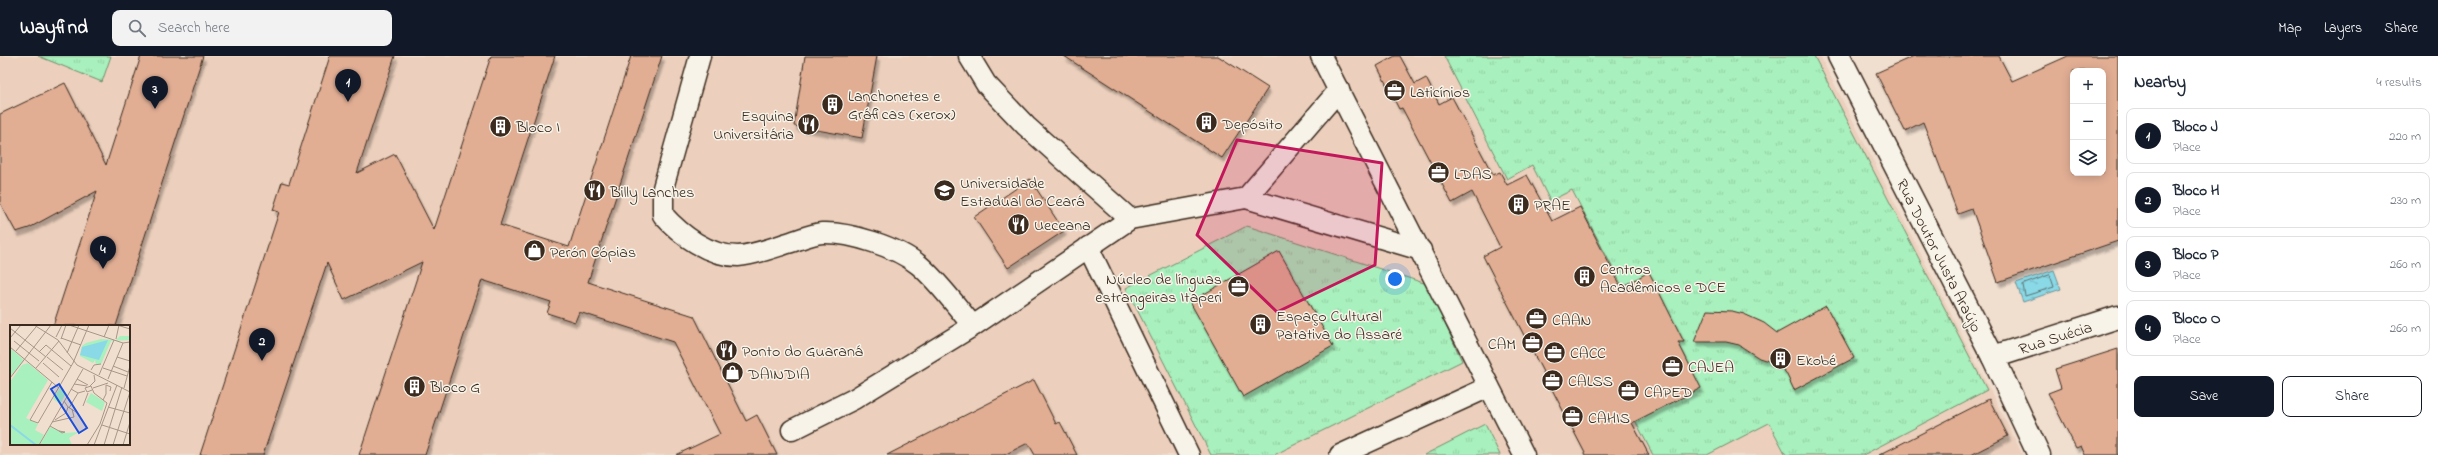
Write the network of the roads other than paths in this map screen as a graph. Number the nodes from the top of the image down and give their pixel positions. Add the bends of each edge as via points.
1 (700, 56) edge
2 (969, 56) edge
3 (1321, 56) edge
4 (1839, 56) edge
5 (1339, 90) junction
6 (1246, 198) junction
7 (1130, 219) junction
8 (1088, 247) junction
9 (1422, 250) junction
10 (2118, 317) edge
11 (973, 326) junction
12 (1993, 357) junction
13 (1489, 387) junction
14 (792, 430) dead end
15 (1189, 455) edge
16 (1340, 455) edge
17 (1524, 455) edge
18 (2039, 455) edge

1 - 11 lane via 663,188 663,215 685,237 718,253 738,256 764,251 822,233 858,237 879,244 918,264
2 - 7 lane via 986,84 1026,126
3 - 5 lane
4 - 12 street, Rua Doutor Justa Araújo
5 - 6 lane
5 - 9 lane
6 - 7 lane
6 - 9 lane
7 - 8 lane
8 - 11 lane
8 - 15 lane
9 - 13 lane
10 - 12 street, Rua Suécia
11 - 14 lane via 854,399
12 - 18 street, Rua Doutor Justa Araújo
13 - 16 lane
13 - 17 lane

